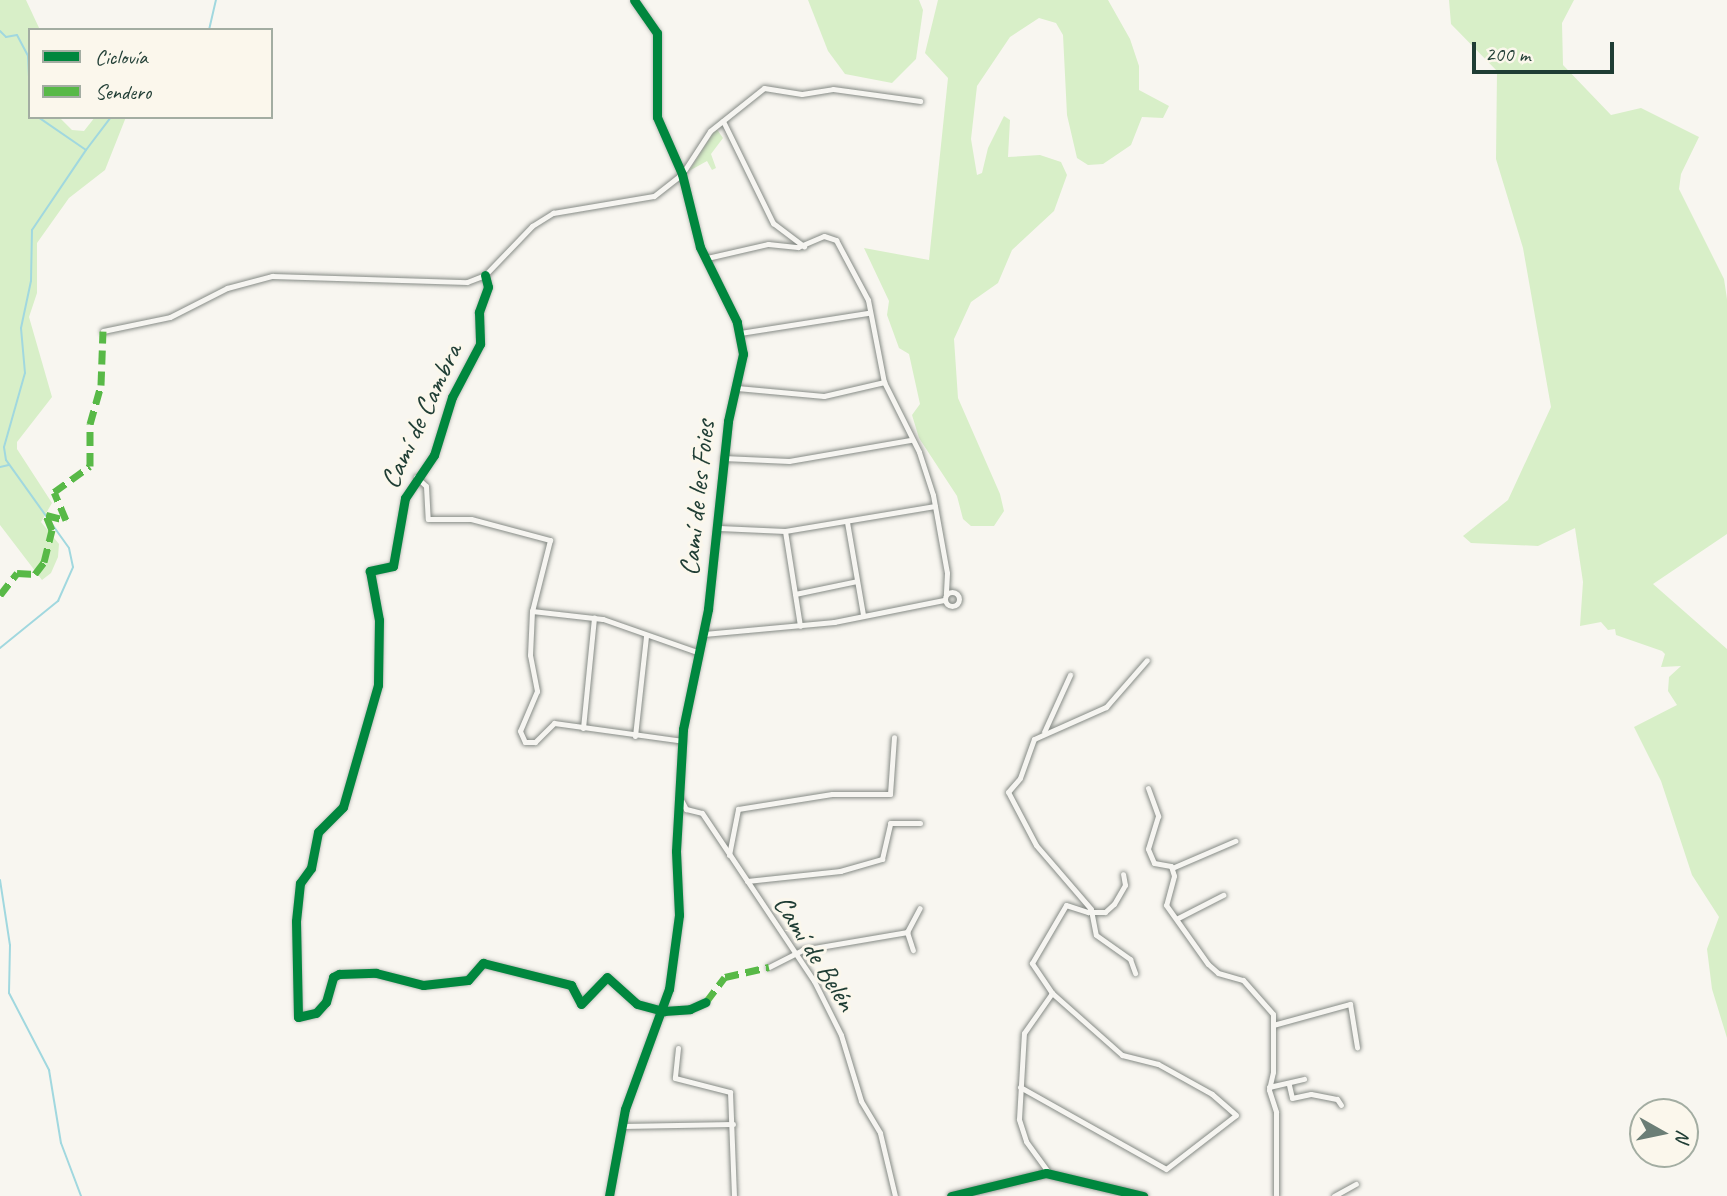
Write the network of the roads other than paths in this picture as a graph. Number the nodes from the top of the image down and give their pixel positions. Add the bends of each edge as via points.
1 (634, 0) edge
2 (920, 101) dead end
3 (723, 121) junction
4 (682, 174) junction
5 (804, 246) junction
6 (707, 258) junction
7 (485, 275) junction
8 (867, 313) junction
9 (103, 331) dead end
10 (740, 333) junction
11 (884, 382) junction
12 (737, 388) junction
13 (910, 440) junction
14 (723, 458) junction
15 (416, 477) junction
16 (935, 506) junction
17 (847, 522) junction
18 (719, 528) junction
19 (785, 531) junction
20 (947, 573) junction
21 (858, 581) junction
22 (957, 593) junction
23 (795, 594) junction
24 (945, 597) junction
25 (532, 611) junction
26 (863, 615) junction
27 (594, 618) junction
28 (800, 626) junction
29 (704, 634) junction
30 (646, 636) junction
31 (697, 652) junction
32 (1147, 660) dead end
33 (1070, 675) dead end
34 (583, 728) junction
35 (1044, 732) junction
36 (635, 736) junction
37 (894, 737) dead end
38 (683, 741) junction
39 (1148, 788) dead end
40 (678, 795) junction
41 (919, 822) dead end
42 (1235, 841) dead end
43 (729, 855) junction
44 (1172, 868) junction
45 (1123, 874) dead end
46 (747, 881) junction
47 (1223, 895) dead end
48 (920, 908) dead end
49 (1092, 911) junction
50 (1178, 918) junction
51 (907, 932) junction
52 (914, 950) dead end
53 (793, 953) junction
54 (769, 967) dead end
55 (1135, 973) dead end
56 (1052, 993) junction
57 (706, 1002) dead end
58 (664, 1011) junction
59 (1273, 1025) junction
60 (1357, 1047) dead end
61 (678, 1048) dead end
62 (1304, 1079) dead end
63 (1289, 1085) junction
64 (1020, 1087) junction
65 (1269, 1087) junction
66 (1341, 1105) dead end
67 (733, 1124) junction
68 (622, 1126) junction
69 (1049, 1173) junction
70 (1356, 1184) dead end
71 (609, 1196) edge
72 (734, 1196) edge
73 (895, 1196) edge
74 (951, 1196) edge
75 (1143, 1196) edge
76 (1276, 1196) edge
77 (1334, 1196) edge

1 - 4 street, Camí de les Foies via 657,33 656,109
2 - 3 street via 833,89 796,94 770,86 757,91
3 - 4 street via 705,136
3 - 5 street via 771,219
4 - 6 street, Camí de les Foies
4 - 7 street via 639,202 568,209 541,219
5 - 6 street via 768,244
5 - 8 street via 824,236 836,240 868,300
6 - 10 street, Camí de les Foies
7 - 9 street via 449,284 272,276 242,283 170,317
7 - 15 street, Camí de Cambra via 488,287 479,312 480,344 452,397 434,455
8 - 10 street
8 - 11 street via 873,320
10 - 12 street, Camí de les Foies via 743,362
11 - 12 street via 824,396
11 - 13 street
12 - 14 street, Camí de les Foies
13 - 14 street via 789,461
13 - 16 street via 919,452
14 - 18 street, Camí de les Foies
15 - 25 street via 426,486 428,519 471,519 550,540
15 - 58 street, Camí de Cambra via 405,498 393,566 370,571 379,620 376,695 369,706 343,807 318,832 311,868 300,883 298,1017 316,1013 326,1002 333,977 339,974 376,973 423,985 468,980 483,963 571,985 582,1004 607,977 631,1001
16 - 17 street
16 - 20 street
17 - 19 street
17 - 21 street
18 - 19 street
18 - 29 street, Camí de les Foies
19 - 23 street
20 - 22 street
20 - 24 street
21 - 23 street
21 - 26 street
22 - 24 street
22 - 24 street via 959,600 954,606
23 - 28 street
24 - 26 street
25 - 27 street
25 - 34 street via 530,655 537,691 522,723 521,738 535,742 554,723
26 - 28 street
27 - 30 street
27 - 34 street
28 - 29 street
29 - 31 street, Camí de les Foies
30 - 31 street
30 - 36 street
31 - 38 street, Camí de les Foies
32 - 35 street via 1106,707
33 - 35 street
34 - 36 street
35 - 49 street via 1030,744 1022,774 1008,792 1010,800 1035,845
36 - 38 street
37 - 43 street via 890,793 839,794 738,809
38 - 40 street, Camí de les Foies
39 - 44 street via 1158,816 1148,849 1154,863
40 - 43 street, Camí de Belén via 686,808 702,813
40 - 58 street, Camí de les Foies via 679,915
41 - 46 street via 890,823 882,859 840,871
42 - 44 street
43 - 46 street, Camí de Belén
44 - 50 street via 1166,905
45 - 49 street via 1125,885 1114,904 1105,912
46 - 53 street, Camí de Belén
47 - 50 street
48 - 51 street
49 - 55 street via 1096,935 1130,959
49 - 56 street via 1066,905 1032,963
50 - 59 street via 1208,964 1218,973 1243,980 1270,1009
51 - 52 street
51 - 53 street
53 - 54 street
53 - 73 street, Camí de Belén via 814,981 841,1035 861,1101 880,1133
56 - 64 street via 1024,1033
56 - 64 street via 1122,1055 1154,1062 1213,1094 1235,1112 1233,1119 1164,1168
57 - 58 street
58 - 68 street, Camí de les Foies
59 - 60 street via 1350,1004
59 - 65 street
61 - 67 street via 675,1078 728,1089
62 - 63 street
63 - 65 street
63 - 66 street via 1292,1098 1311,1094 1337,1099
64 - 69 street via 1023,1136
65 - 76 street via 1276,1112
67 - 68 street
67 - 72 street
68 - 71 street, Camí de les Foies
69 - 74 main road
69 - 75 main road
70 - 77 street

